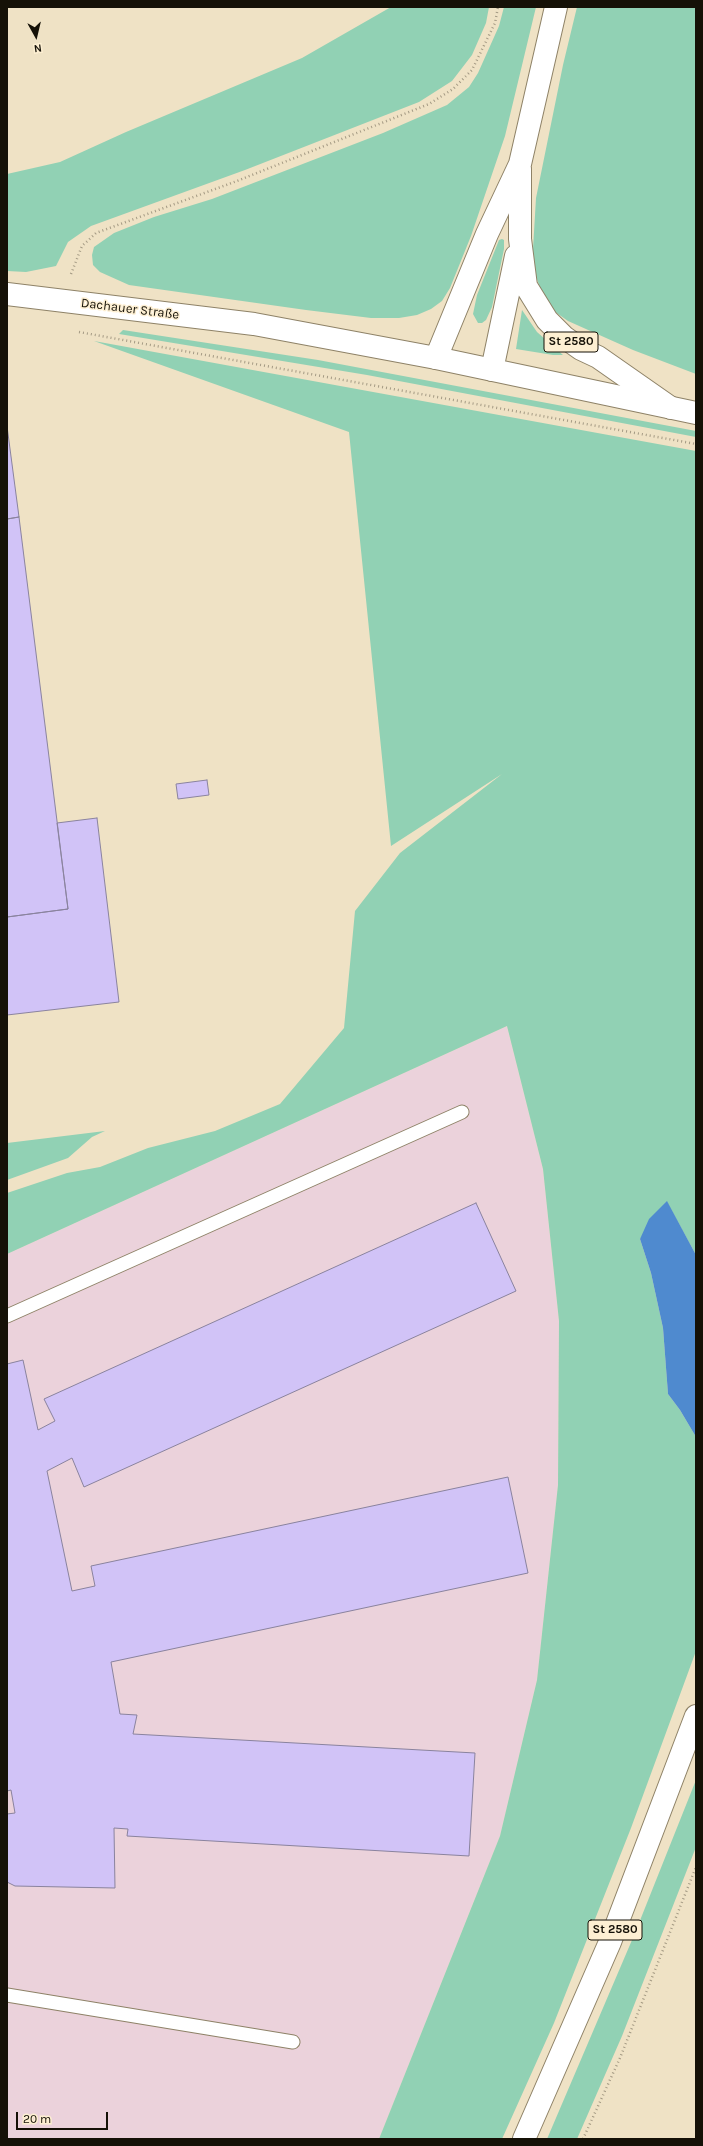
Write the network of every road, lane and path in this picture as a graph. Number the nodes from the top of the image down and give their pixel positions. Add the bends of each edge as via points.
1 (498, 7) edge
2 (556, 7) edge
3 (520, 164) junction
4 (520, 239) junction
5 (7, 294) edge
6 (61, 301) junction
7 (76, 332) dead end
8 (436, 358) junction
9 (492, 370) junction
10 (671, 408) junction
11 (696, 414) edge
12 (696, 444) edge
13 (462, 1112) dead end
14 (7, 1316) edge
15 (696, 1716) edge
16 (696, 1866) edge
17 (7, 1995) edge
18 (293, 2042) dead end
19 (524, 2139) edge
20 (583, 2139) edge

1 - 6 path via 495,23 472,70 453,89 429,104 237,181 96,233 82,246
2 - 3 main road, St 2580
3 - 4 main road, St 2580
3 - 8 main road, St 2580 via 487,234
4 - 9 main road, St 2580
4 - 10 main road, St 2580 via 526,286 547,320 564,337 598,357
5 - 6 main road, Dachauer Straße
6 - 8 main road, Dachauer Straße via 254,324
7 - 12 path
8 - 9 main road, Dachauer Straße
9 - 10 main road, Dachauer Straße
10 - 11 main road, Dachauer Straße
13 - 14 lane
15 - 19 main road, St 2580 via 610,1942
16 - 20 path via 620,2058
17 - 18 lane

